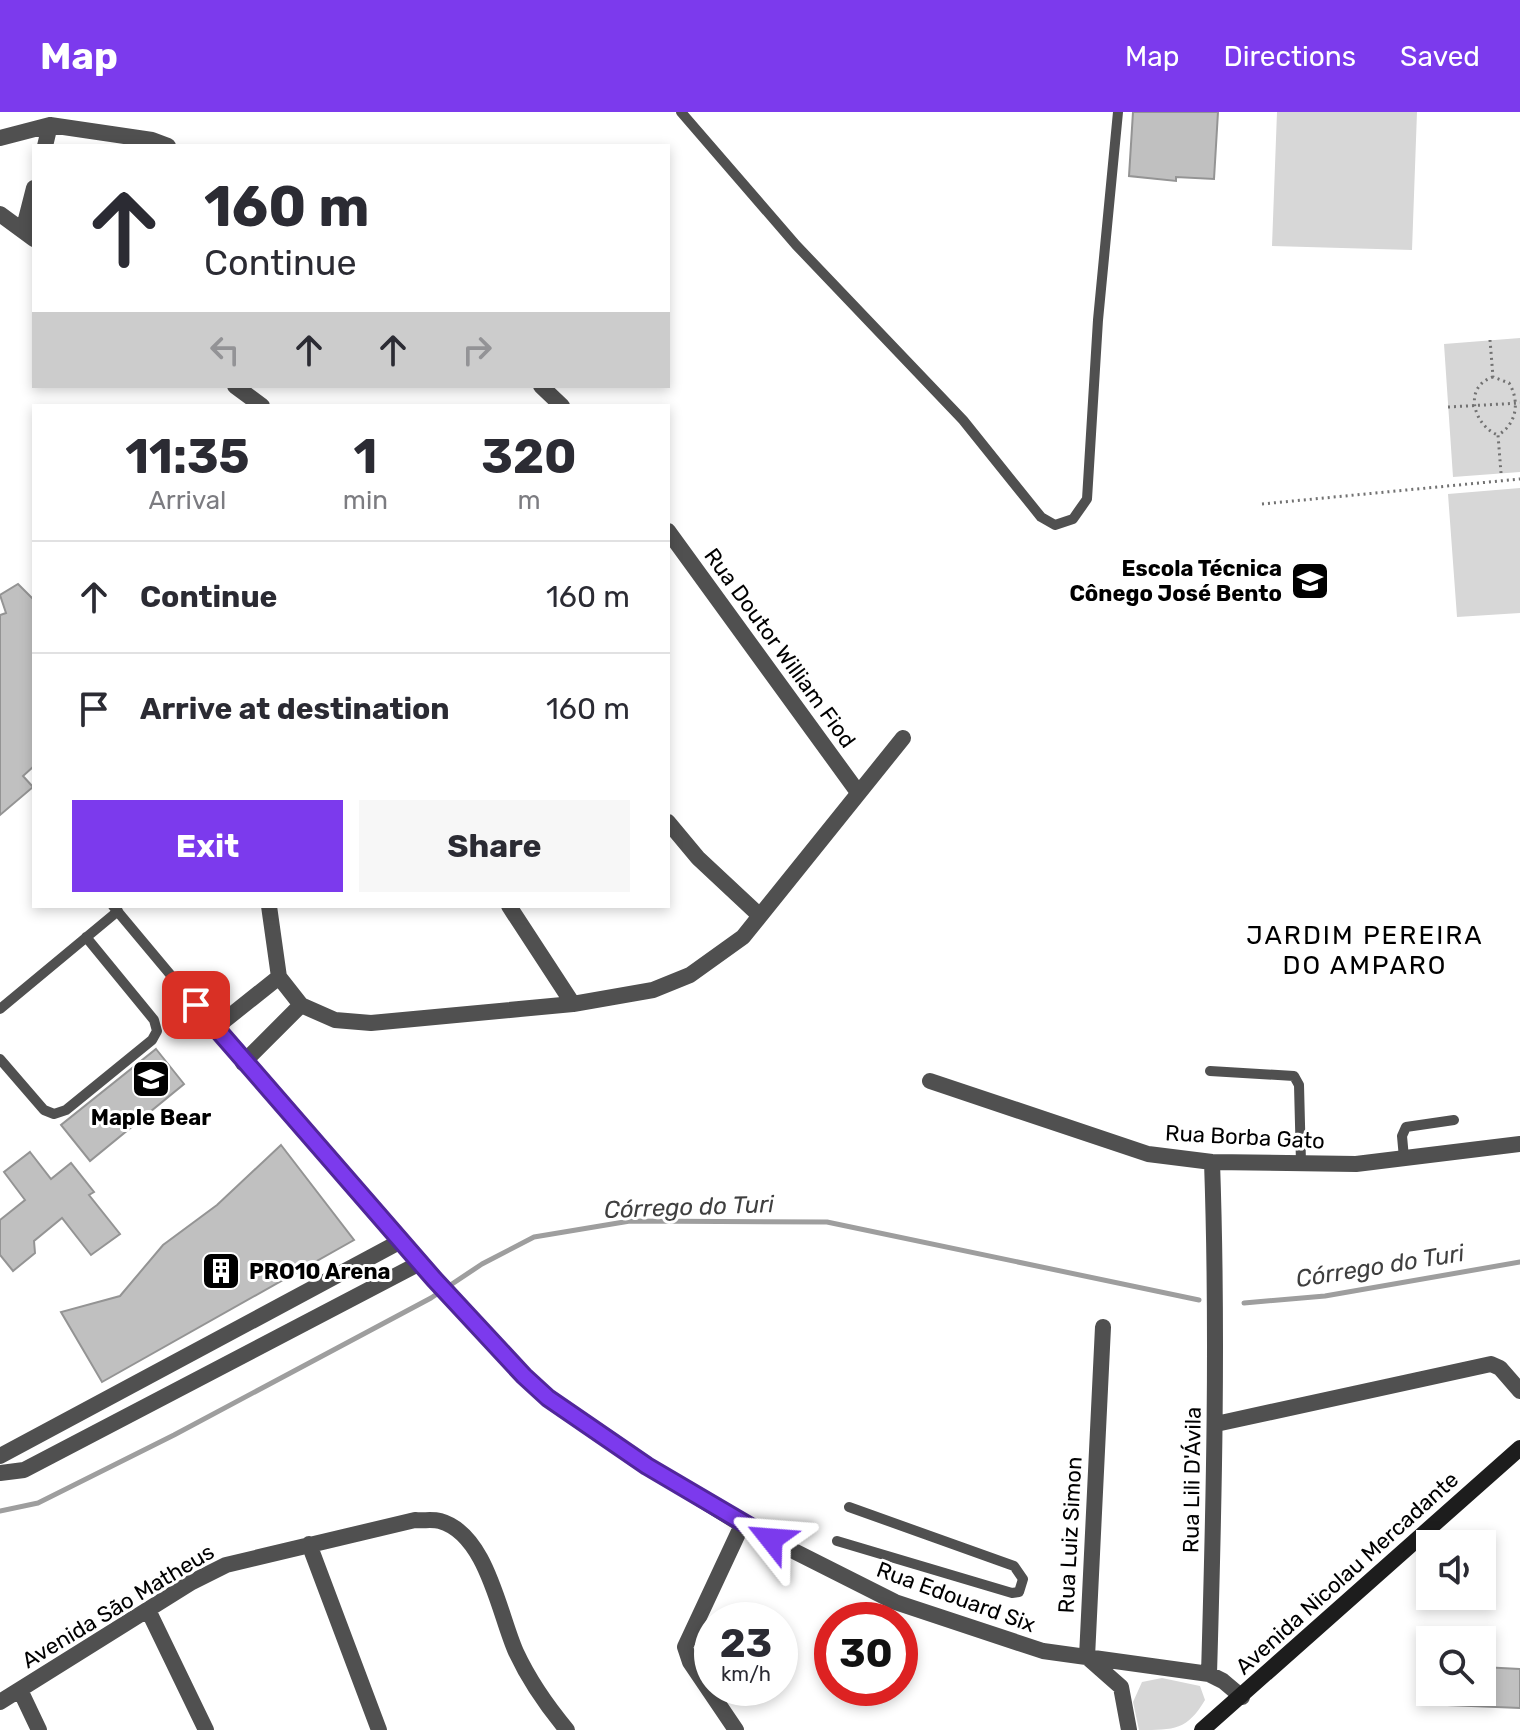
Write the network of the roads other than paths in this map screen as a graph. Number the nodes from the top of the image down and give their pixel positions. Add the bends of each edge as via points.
1 (681, 112) edge
2 (1118, 112) edge
3 (50, 125) junction
4 (0, 138) edge
5 (45, 144) edge
6 (163, 144) edge
7 (32, 204) edge
8 (0, 214) edge
9 (28, 235) edge
10 (238, 388) edge
11 (543, 388) edge
12 (259, 404) edge
13 (560, 404) edge
14 (670, 534) edge
15 (903, 738) dead end
16 (857, 791) junction
17 (670, 824) edge
18 (269, 908) edge
19 (510, 908) edge
20 (116, 909) edge
21 (760, 916) junction
22 (86, 937) junction
23 (279, 977) junction
24 (573, 1004) junction
25 (301, 1005) junction
26 (0, 1009) edge
27 (215, 1028) junction
28 (0, 1059) edge
29 (243, 1063) junction
30 (1210, 1071) dead end
31 (930, 1081) dead end
32 (1454, 1120) dead end
33 (1520, 1144) edge
34 (1404, 1158) junction
35 (1212, 1162) junction
36 (1301, 1163) junction
37 (401, 1241) junction
38 (420, 1263) junction
39 (1103, 1327) dead end
40 (1520, 1391) edge
41 (1216, 1424) junction
42 (1520, 1448) edge
43 (0, 1456) edge
44 (0, 1473) edge
45 (849, 1507) dead end
46 (742, 1525) junction
47 (837, 1541) dead end
48 (309, 1544) junction
49 (148, 1610) junction
50 (1087, 1657) junction
51 (1145, 1665) junction
52 (1209, 1674) junction
53 (1121, 1687) junction
54 (20, 1690) junction
55 (1242, 1697) junction
56 (0, 1702) edge
57 (39, 1730) edge
58 (206, 1730) edge
59 (379, 1730) edge
60 (567, 1730) edge
61 (736, 1730) edge
62 (1129, 1730) edge
63 (1202, 1730) edge

1 - 2 lane via 796,245 963,420 1041,517 1055,525 1073,519 1087,499
3 - 4 street
3 - 5 street
3 - 6 street
7 - 9 street
8 - 9 street
10 - 12 street
11 - 13 street
14 - 16 street, Rua Doutor William Fiod
15 - 16 street
16 - 21 street
17 - 21 street
18 - 23 street
19 - 24 street
20 - 22 lane
20 - 27 lane
21 - 24 street via 734,944 690,975 653,990
22 - 26 lane
22 - 28 lane via 154,1020 157,1031 152,1040 66,1110 54,1114 44,1110
23 - 25 street
23 - 27 street
24 - 25 street via 371,1023 335,1020
25 - 29 street
27 - 29 street, Rua Edouard Six
29 - 37 street, Rua Edouard Six
30 - 36 lane via 1294,1076 1299,1085
31 - 35 street, Rua Borba Gato via 1148,1154
32 - 34 lane via 1406,1127
33 - 34 street, Rua Borba Gato
34 - 36 street, Rua Borba Gato
35 - 36 street, Rua Borba Gato
35 - 41 street, Rua Lili D'Ávila
37 - 38 street, Rua Edouard Six
37 - 43 street
38 - 44 street via 24,1470
38 - 46 street, Rua Edouard Six via 548,1398
39 - 50 street, Rua Luiz Simon
40 - 41 street via 1491,1364
41 - 52 street, Rua Lili D'Ávila
42 - 55 main road, Avenida Nicolau Mercadante
45 - 47 lane via 1014,1566 1023,1579 1019,1592
46 - 50 street, Rua Edouard Six via 895,1602 1043,1651
46 - 61 street via 685,1647
48 - 49 street, Avenida São Matheus via 226,1565
48 - 59 street
48 - 60 street, Avenida São Matheus via 415,1520 441,1521 465,1537 481,1559 534,1686
49 - 54 street, Avenida São Matheus
49 - 58 street
50 - 51 street, Rua Edouard Six
50 - 53 street
51 - 52 street, Rua Edouard Six
51 - 53 street
52 - 55 street
53 - 62 street
54 - 56 street, Avenida São Matheus
54 - 57 street
55 - 63 main road, Avenida Nicolau Mercadante

